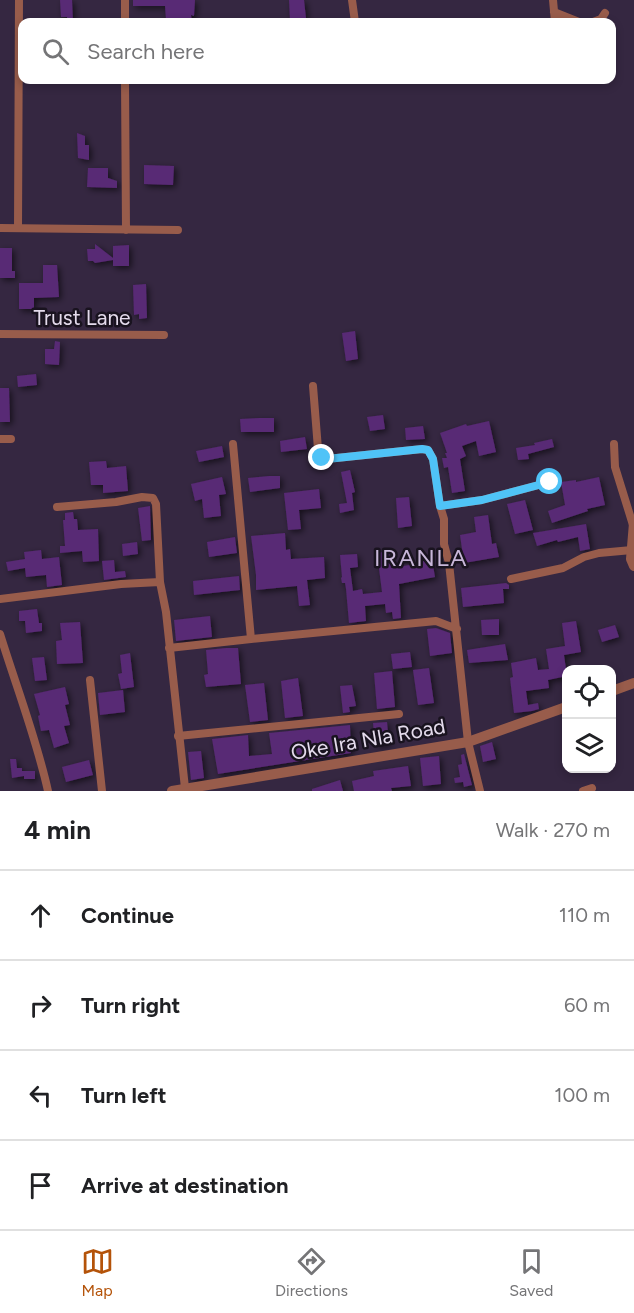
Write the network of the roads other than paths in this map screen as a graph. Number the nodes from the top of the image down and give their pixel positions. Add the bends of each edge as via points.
1 (19, 0) edge
2 (125, 0) edge
3 (352, 0) edge
4 (553, 0) edge
5 (554, 12) junction
6 (605, 13) dead end
7 (19, 18) edge
8 (125, 18) edge
9 (354, 18) edge
10 (555, 18) edge
11 (569, 18) edge
12 (602, 18) edge
13 (19, 84) edge
14 (125, 84) edge
15 (0, 228) edge
16 (18, 228) junction
17 (126, 230) junction
18 (178, 230) dead end
19 (0, 334) edge
20 (164, 335) dead end
21 (313, 386) dead end
22 (0, 439) edge
23 (11, 439) dead end
24 (233, 444) dead end
25 (614, 444) dead end
26 (550, 482) dead end
27 (440, 506) junction
28 (57, 507) dead end
29 (633, 524) edge
30 (632, 550) junction
31 (634, 566) edge
32 (512, 579) dead end
33 (160, 582) junction
34 (0, 599) edge
35 (457, 629) junction
36 (0, 634) edge
37 (251, 639) junction
38 (170, 648) junction
39 (90, 680) dead end
40 (634, 683) edge
41 (616, 690) edge
42 (562, 709) edge
43 (399, 714) dead end
44 (178, 736) junction
45 (468, 742) junction
46 (185, 788) junction
47 (217, 788) edge
48 (48, 791) edge
49 (102, 791) edge
50 (172, 791) edge
51 (480, 791) edge

1 - 7 street
2 - 8 street
3 - 9 street
4 - 5 street
5 - 10 street
5 - 11 street
6 - 12 street
13 - 16 street
14 - 17 street
15 - 16 street
16 - 17 street
17 - 18 street
19 - 20 street, Trust Lane
21 - 27 street via 322,458 428,450 433,459
22 - 23 street
24 - 37 street
25 - 29 street via 615,467
26 - 27 street via 482,500
27 - 35 street
28 - 33 street via 153,498
29 - 30 street
30 - 31 street
30 - 32 street via 599,553 563,568
33 - 34 street
33 - 38 street
35 - 37 street via 436,621
35 - 45 street
36 - 48 street
37 - 38 street
38 - 44 street
39 - 49 street
40 - 41 street
42 - 45 street, Oke Ira Nla Road
43 - 44 street
44 - 46 street
45 - 47 street, Oke Ira Nla Road
45 - 51 street
46 - 47 street, Oke Ira Nla Road
46 - 50 street, Oke Ira Nla Road

